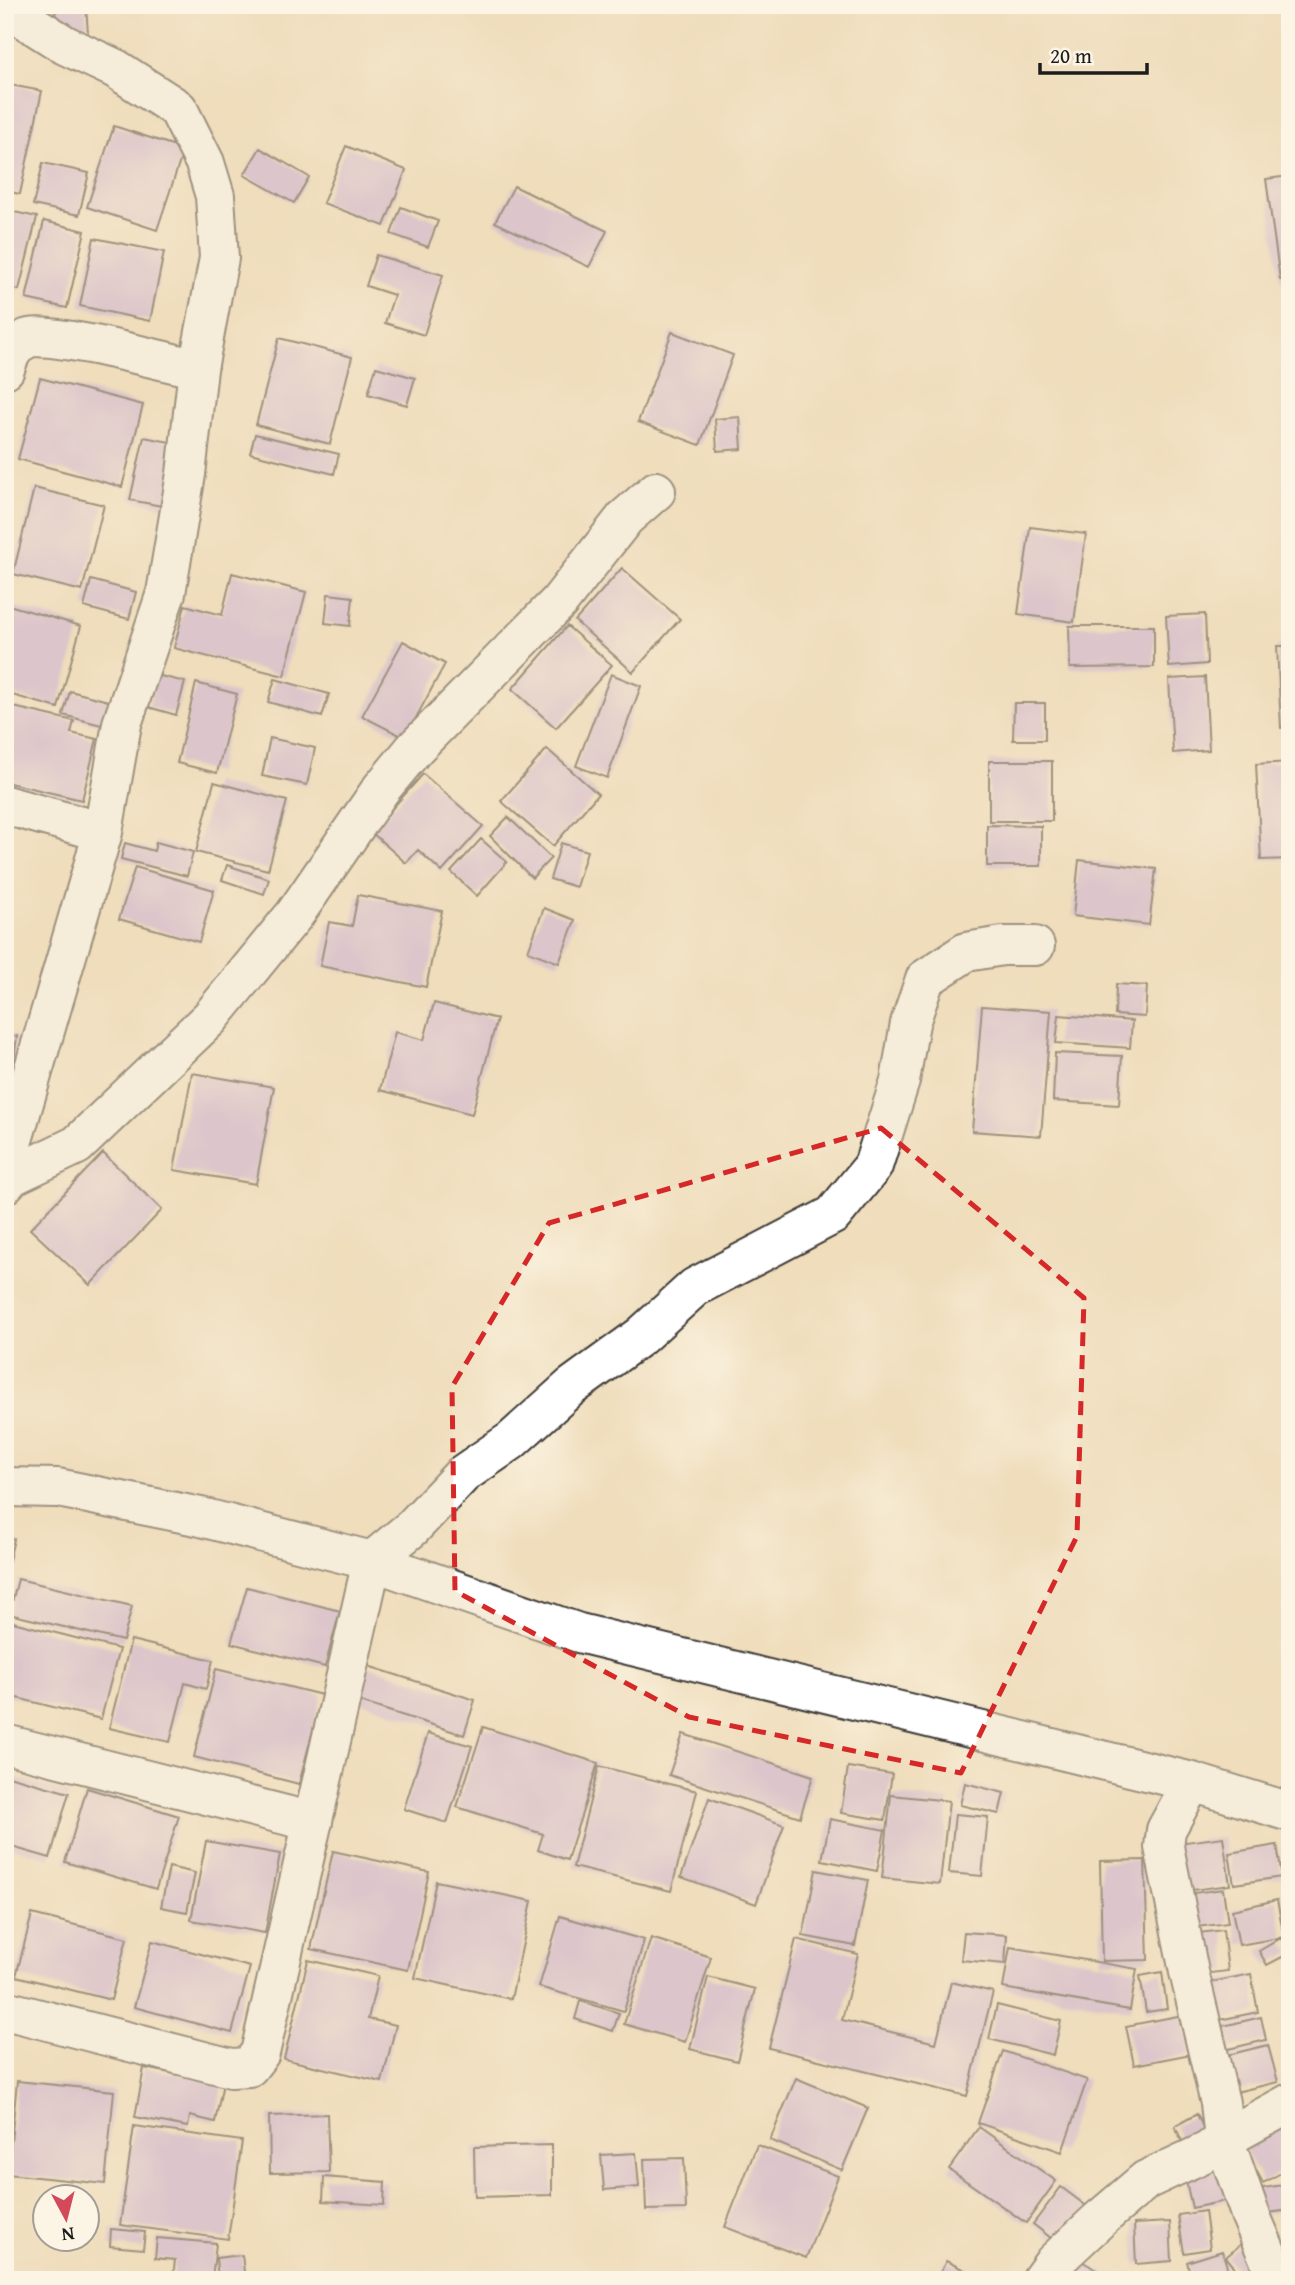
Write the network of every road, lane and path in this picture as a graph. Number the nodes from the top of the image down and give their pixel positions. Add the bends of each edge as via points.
1 (5, 7) edge
2 (5, 369) edge
3 (198, 369) junction
4 (656, 491) dead end
5 (5, 805) edge
6 (103, 832) junction
7 (1034, 946) dead end
8 (9, 1180) edge
9 (5, 1487) edge
10 (372, 1561) junction
11 (5, 1744) edge
12 (1192, 1782) junction
13 (1290, 1812) edge
14 (313, 1822) junction
15 (5, 2010) edge
16 (1290, 2103) edge
17 (1224, 2139) junction
18 (1041, 2280) edge
19 (1278, 2280) edge

1 - 3 street via 178,109 205,163 219,232 219,258
2 - 3 street via 10,352 28,337 53,337
3 - 6 street via 166,593 122,724
4 - 8 street via 625,518 559,603 415,748 381,789 295,914 210,1018 77,1145
5 - 6 street
6 - 8 street via 11,1147
7 - 10 street via 966,952 925,979 873,1167 833,1215 695,1287 511,1441 463,1474 412,1528
9 - 10 street via 58,1488 188,1514
10 - 12 street via 579,1633
10 - 14 street
11 - 14 street
12 - 13 street
12 - 17 street via 1166,1830 1164,1847
14 - 15 street via 260,2053 248,2067 231,2068
16 - 17 street
17 - 18 street via 1146,2180 1063,2254
17 - 19 street

